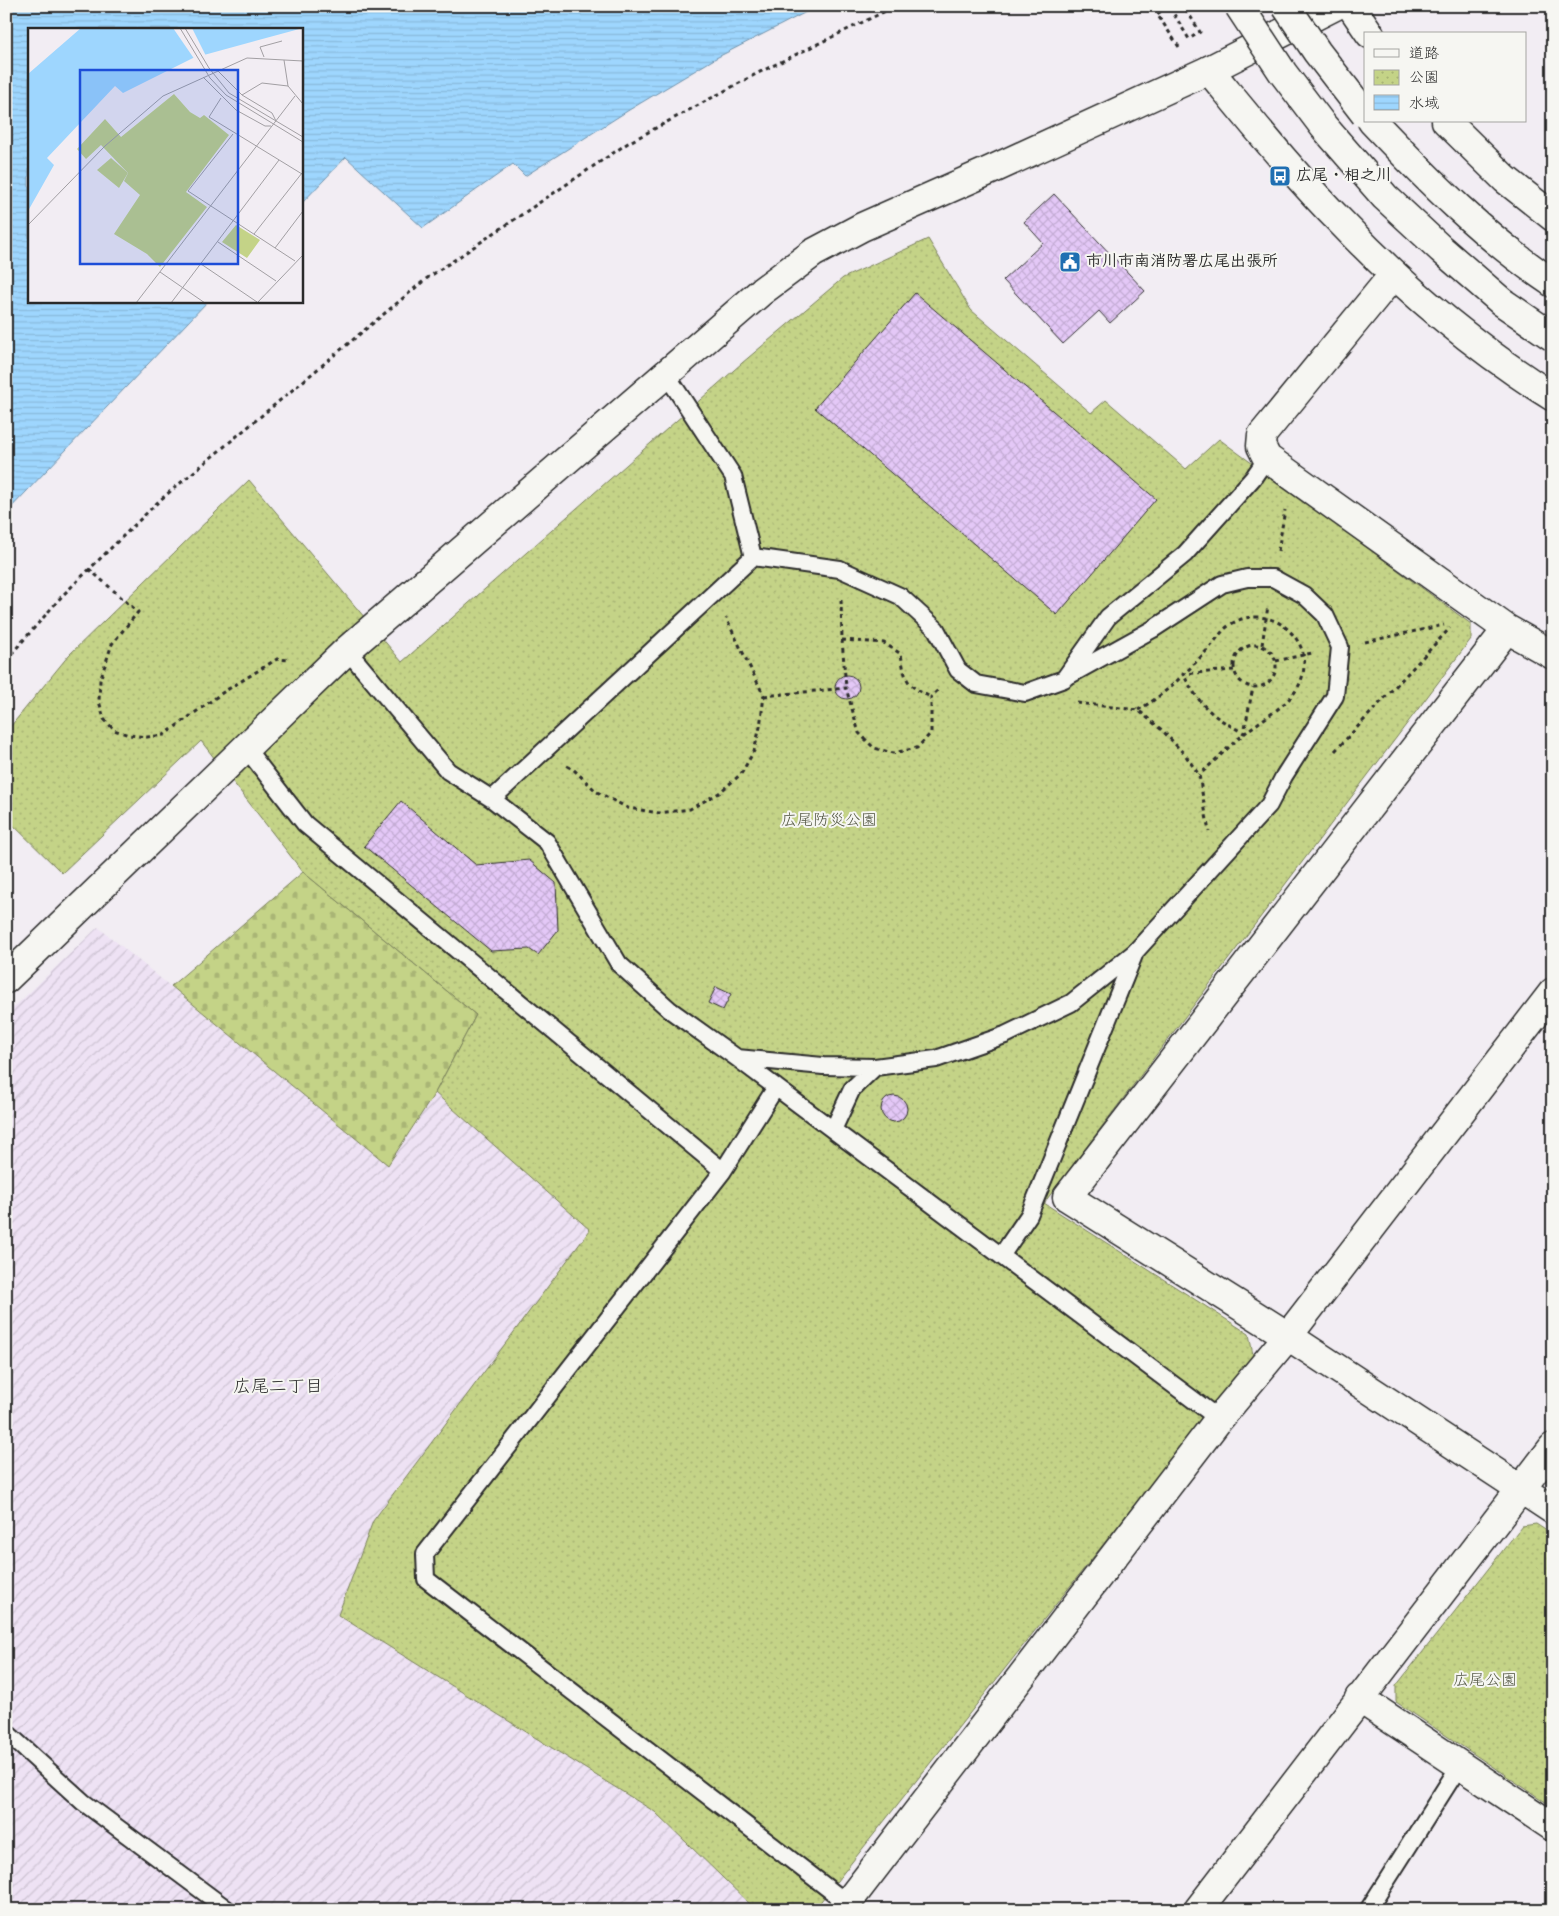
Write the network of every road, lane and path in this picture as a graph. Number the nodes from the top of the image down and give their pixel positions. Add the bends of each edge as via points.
1 (896, 6) edge
2 (1184, 6) edge
3 (1239, 6) edge
4 (1286, 6) edge
5 (1335, 6) edge
6 (1351, 6) edge
7 (1369, 32) edge
8 (1182, 52) dead end
9 (1209, 70) junction
10 (1364, 113) edge
11 (1373, 122) edge
12 (1447, 122) edge
13 (1553, 217) edge
14 (1394, 274) junction
15 (1553, 284) edge
16 (1553, 337) edge
17 (666, 374) junction
18 (1553, 397) edge
19 (1268, 458) junction
20 (753, 557) junction
21 (89, 569) junction
22 (840, 569) junction
23 (715, 593) junction
24 (1456, 622) dead end
25 (1507, 629) junction
26 (842, 640) junction
27 (347, 650) junction
28 (1553, 655) edge
29 (6, 660) edge
30 (296, 660) dead end
31 (958, 670) junction
32 (1234, 670) junction
33 (1183, 674) junction
34 (1064, 679) junction
35 (1253, 687) junction
36 (846, 688) junction
37 (764, 696) junction
38 (931, 697) junction
39 (1076, 703) dead end
40 (1138, 710) junction
41 (1244, 733) junction
42 (245, 747) junction
43 (542, 752) junction
44 (1334, 752) dead end
45 (1199, 775) junction
46 (492, 799) junction
47 (1210, 872) junction
48 (1135, 952) junction
49 (6, 979) edge
50 (1553, 992) edge
51 (737, 1058) junction
52 (875, 1067) junction
53 (776, 1088) junction
54 (833, 1130) junction
55 (723, 1171) junction
56 (1002, 1256) junction
57 (1288, 1336) junction
58 (1219, 1419) junction
59 (1553, 1447) edge
60 (1522, 1489) junction
61 (1553, 1510) edge
62 (1359, 1698) junction
63 (6, 1732) edge
64 (1460, 1765) junction
65 (1553, 1827) edge
66 (845, 1907) edge
67 (228, 1910) edge
68 (1198, 1910) edge
69 (1368, 1910) edge

1 - 21 path via 756,74 628,143 426,279 160,500
2 - 8 path via 1200,32 1189,39 1169,6 1157,14
3 - 16 street, bridge via 1306,104 1386,197 1502,302
4 - 10 street, bridge
5 - 9 street
6 - 7 street
9 - 14 street via 1342,224
9 - 17 street via 862,227 813,254 762,291
11 - 15 street via 1472,222
12 - 13 street via 1505,179
14 - 18 street via 1453,325
14 - 19 street via 1262,436 1261,446
17 - 20 lane via 734,476
17 - 27 street
19 - 25 street
19 - 34 lane via 1185,554 1108,617
20 - 22 lane
20 - 23 lane
21 - 29 path
21 - 30 path via 138,612 112,644 100,680 99,701 104,719 114,730 147,737 164,735 277,659
22 - 26 path
22 - 31 lane via 900,596 936,629
23 - 37 path
23 - 43 lane
24 - 44 path
25 - 28 street
25 - 57 street via 1067,1196
26 - 36 path
26 - 38 path via 884,643 901,654 905,676 915,690
27 - 42 street
27 - 46 lane via 448,770
31 - 34 lane via 976,684 1025,693
31 - 38 path
32 - 33 path
32 - 35 path via 1241,682
32 - 35 path via 1236,657 1244,648 1257,644 1269,649 1276,661 1275,674 1266,684
33 - 40 path via 1156,700
33 - 41 path via 1196,697 1217,719
33 - 41 path via 1218,634 1241,619 1256,616 1270,619 1292,632 1304,657 1299,687 1290,699
34 - 47 lane via 1230,582 1273,578 1304,595 1325,615 1340,647 1335,696 1269,805
35 - 41 path
36 - 37 path
36 - 38 path via 859,733 874,748 893,753 917,748 931,733
37 - 43 path via 754,751 741,774 719,793 690,809 659,813 628,808 597,792 573,769
39 - 40 path
40 - 45 path via 1163,731
41 - 45 path
42 - 49 street
42 - 55 lane via 305,824
43 - 46 lane
45 - 47 path via 1208,829
46 - 51 lane via 547,842 619,964 670,1010
47 - 48 lane
48 - 52 lane via 1071,1002 1005,1035 936,1058
48 - 56 lane via 1030,1215
50 - 57 street
51 - 52 lane
51 - 53 lane
52 - 54 lane via 852,1089
53 - 54 lane
53 - 55 lane
54 - 56 lane
55 - 66 lane via 425,1554 426,1579
56 - 58 lane
57 - 58 street
57 - 60 street
58 - 66 street
59 - 60 street
60 - 61 street
60 - 62 street
62 - 64 street
62 - 68 street
63 - 67 lane via 82,1802
64 - 65 street
64 - 69 lane

